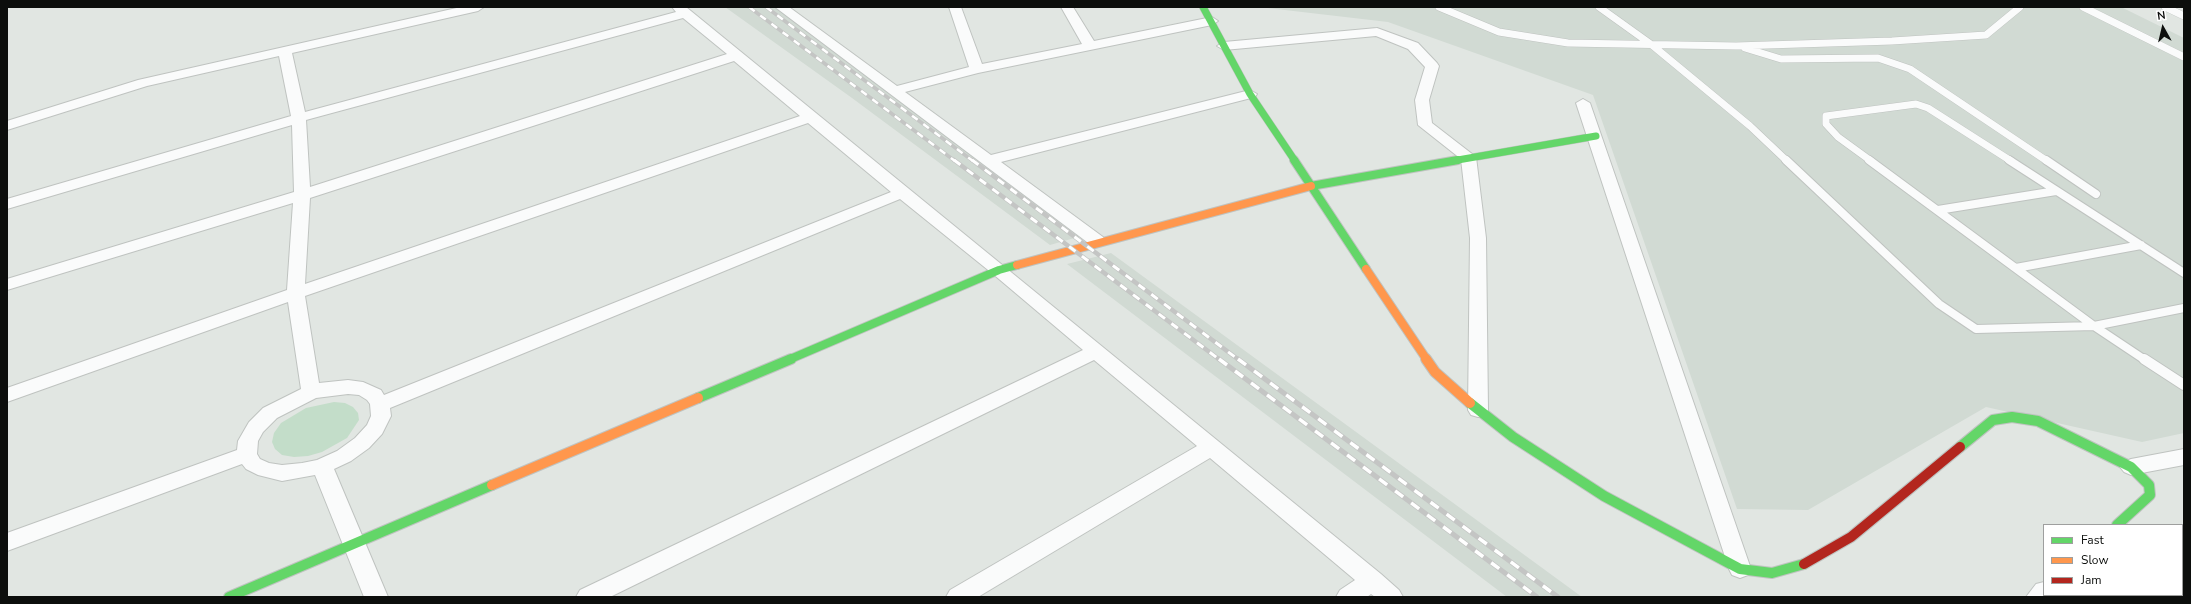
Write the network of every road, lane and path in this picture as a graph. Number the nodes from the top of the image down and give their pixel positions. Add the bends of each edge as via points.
1 (478, 7) edge
2 (781, 7) edge
3 (955, 7) edge
4 (1067, 7) edge
5 (1203, 7) edge
6 (1439, 7) edge
7 (1599, 7) edge
8 (2020, 7) edge
9 (2083, 7) edge
10 (2165, 7) edge
11 (682, 10) edge
12 (2184, 16) edge
13 (1212, 21) junction
14 (1090, 46) junction
15 (1224, 46) junction
16 (1652, 46) junction
17 (1736, 46) junction
18 (285, 52) junction
19 (735, 56) junction
20 (2184, 57) edge
21 (977, 69) junction
22 (894, 92) junction
23 (1250, 94) junction
24 (1583, 103) dead end
25 (810, 117) junction
26 (299, 118) junction
27 (7, 126) edge
28 (1596, 136) junction
29 (1468, 157) junction
30 (988, 161) junction
31 (1310, 186) junction
32 (2056, 191) junction
33 (902, 193) junction
34 (2096, 194) dead end
35 (302, 195) junction
36 (7, 204) edge
37 (1938, 210) junction
38 (1097, 241) junction
39 (2141, 245) junction
40 (2016, 268) junction
41 (999, 270) junction
42 (2184, 273) edge
43 (7, 285) edge
44 (296, 293) junction
45 (2184, 308) edge
46 (2094, 326) junction
47 (1096, 351) junction
48 (2184, 385) edge
49 (311, 392) junction
50 (7, 395) edge
51 (380, 404) junction
52 (1478, 410) junction
53 (1212, 447) junction
54 (247, 454) junction
55 (2184, 457) edge
56 (322, 466) junction
57 (2131, 467) junction
58 (2118, 524) edge
59 (7, 542) edge
60 (353, 543) junction
61 (1740, 569) junction
62 (1373, 581) junction
63 (229, 597) edge
64 (376, 597) edge
65 (588, 597) edge
66 (958, 597) edge
67 (1348, 597) edge
68 (1391, 597) edge

1 - 18 street
2 - 22 street
3 - 21 street
4 - 14 street
5 - 13 street
6 - 16 lane via 1499,32 1568,43
7 - 16 lane
8 - 17 lane via 1986,35
9 - 20 lane
10 - 12 lane
11 - 19 street
11 - 26 street
13 - 14 street
13 - 15 street
14 - 21 street
15 - 23 street
15 - 29 street via 1377,32 1413,46 1432,66 1422,100 1425,125
16 - 17 lane
16 - 46 lane via 1750,126 1939,304 1976,329
17 - 34 lane via 1781,59 1878,58 1910,69
18 - 26 street
18 - 27 street via 143,83
19 - 25 street
19 - 35 street
21 - 22 street
22 - 30 street
23 - 30 street
23 - 31 street
24 - 28 street
25 - 33 street
25 - 44 street
26 - 35 street
26 - 36 street
28 - 29 street
28 - 61 street
29 - 31 street
29 - 52 street via 1478,238
30 - 38 street
31 - 38 street
31 - 52 street via 1435,372
32 - 37 lane
32 - 37 lane via 1928,108 1916,104 1826,116 1826,124 1838,137
32 - 39 lane
33 - 41 street
33 - 51 street
35 - 43 street
35 - 44 street
37 - 40 lane
38 - 41 street
39 - 40 lane
39 - 42 lane
40 - 46 lane
41 - 47 street
41 - 60 street
44 - 49 street
44 - 50 street
45 - 46 lane
46 - 48 lane
47 - 53 street
47 - 65 street
49 - 51 street via 330,388 363,389 374,395
49 - 54 street via 270,413 256,427 248,441
51 - 56 street via 381,416 371,434 344,456
52 - 61 street via 1513,437 1604,496
53 - 62 street
53 - 66 street
54 - 56 street via 253,464 265,470 282,473
54 - 59 street
55 - 57 street
56 - 60 street
57 - 58 street via 2149,485 2150,495
57 - 61 street via 2038,421 2012,417 1993,420 1851,538 1799,567 1772,573
60 - 63 street
60 - 64 street
62 - 67 street
62 - 68 street

